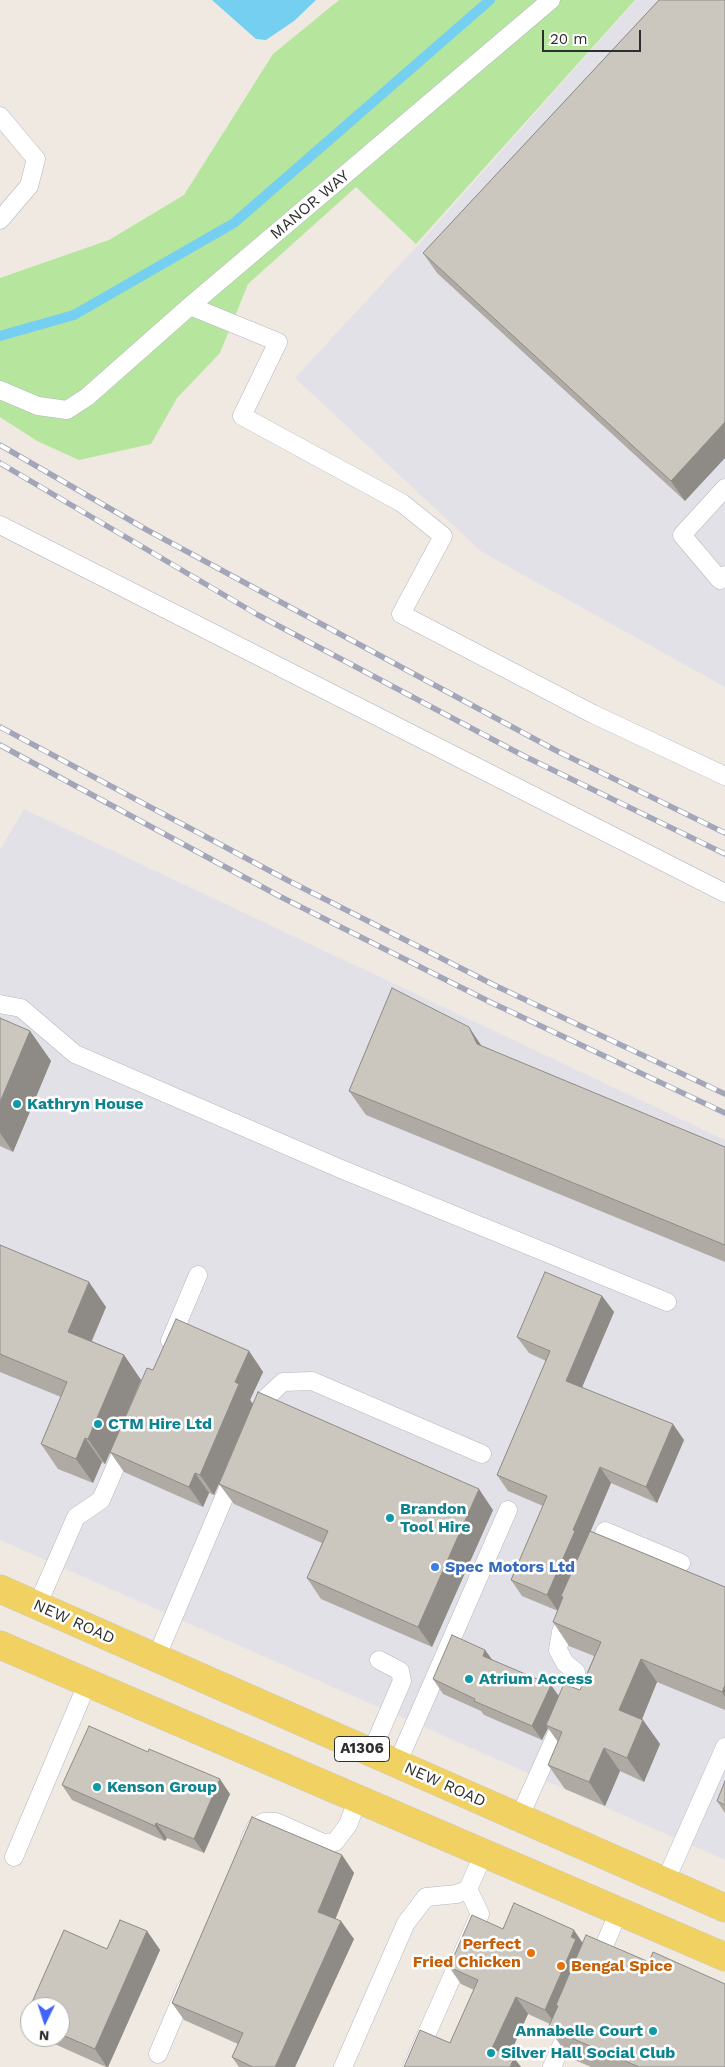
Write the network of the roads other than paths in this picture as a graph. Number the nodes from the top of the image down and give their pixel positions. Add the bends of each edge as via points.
1 (551, 0) edge
2 (0, 116) edge
3 (0, 220) edge
4 (190, 306) junction
5 (0, 390) edge
6 (725, 488) edge
7 (0, 525) edge
8 (725, 575) edge
9 (725, 776) edge
10 (725, 893) edge
11 (0, 1004) edge
12 (198, 1276) dead end
13 (667, 1302) dead end
14 (163, 1356) edge
15 (132, 1428) edge
16 (253, 1431) edge
17 (482, 1454) dead end
18 (241, 1457) edge
19 (508, 1510) dead end
20 (681, 1563) dead end
21 (587, 1573) edge
22 (0, 1589) edge
23 (576, 1598) edge
24 (38, 1606) junction
25 (0, 1645) edge
26 (156, 1658) junction
27 (378, 1660) dead end
28 (87, 1684) junction
29 (725, 1747) edge
30 (371, 1753) junction
31 (397, 1764) junction
32 (358, 1798) junction
33 (519, 1818) junction
34 (484, 1853) junction
35 (244, 1854) edge
36 (14, 1857) dead end
37 (665, 1882) junction
38 (468, 1888) junction
39 (725, 1908) edge
40 (619, 1911) junction
41 (725, 1958) edge
42 (193, 1972) edge
43 (591, 1977) edge
44 (579, 2004) edge
45 (158, 2054) dead end
46 (342, 2067) edge
47 (412, 2067) edge
48 (552, 2067) edge

1 - 4 lane, MANOR WAY
2 - 3 lane via 36,159 29,186
4 - 5 lane, MANOR WAY via 67,410 38,406
4 - 9 lane via 278,342 242,416 402,502 443,536 401,614 593,714
6 - 8 lane via 682,535 720,580
7 - 10 lane
11 - 13 lane via 21,1008 75,1054
12 - 14 lane
15 - 24 lane via 101,1500 76,1517
16 - 17 lane via 268,1396 283,1382 312,1381
18 - 26 lane
19 - 31 lane
20 - 21 lane via 605,1531
22 - 24 main road, NEW ROAD / A1306
23 - 33 lane via 558,1650 565,1663 576,1672 576,1691
24 - 26 main road, NEW ROAD / A1306
25 - 28 main road
26 - 30 main road, NEW ROAD / A1306
27 - 30 lane via 400,1671 402,1682
28 - 32 main road
28 - 36 lane
29 - 37 lane
30 - 31 main road, NEW ROAD / A1306
31 - 33 main road, NEW ROAD / A1306
32 - 34 main road
32 - 35 lane via 348,1825 335,1842 323,1843 276,1822 264,1822 256,1827
33 - 37 main road, NEW ROAD / A1306
34 - 38 lane
34 - 40 main road
37 - 39 main road, NEW ROAD / A1306
38 - 46 lane via 458,1894 426,1897 406,1923
38 - 47 lane via 480,1914
40 - 41 main road
40 - 43 lane
42 - 45 lane
44 - 48 lane

